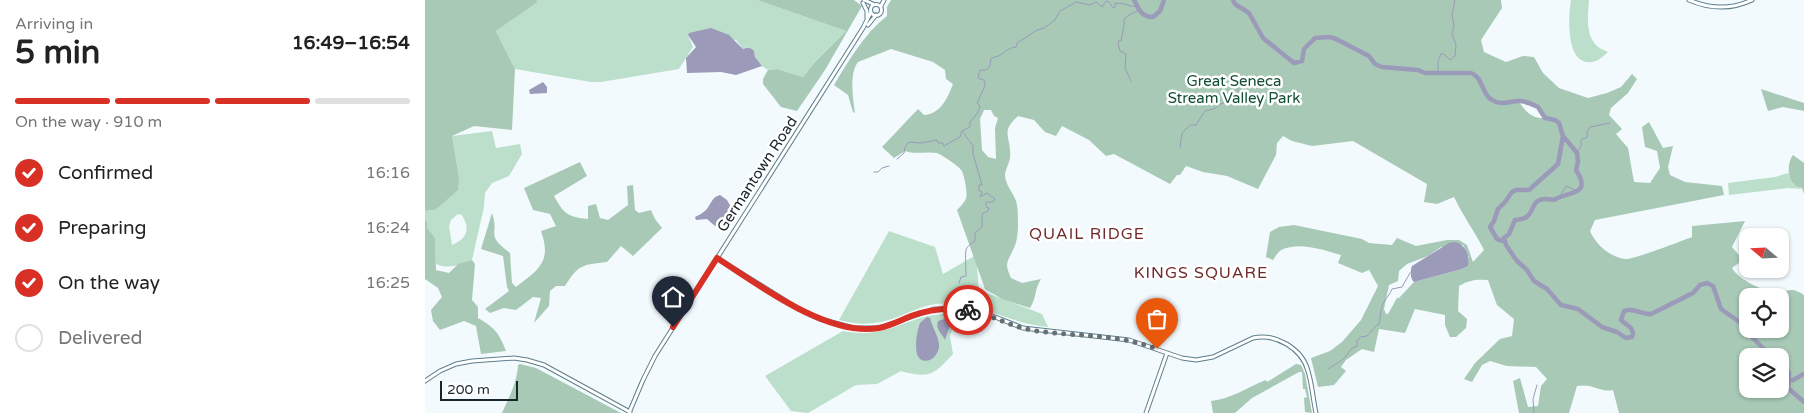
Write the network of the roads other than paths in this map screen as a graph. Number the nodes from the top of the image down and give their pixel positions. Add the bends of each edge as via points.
1 (859, 0) edge
2 (882, 0) edge
3 (1689, 0) edge
4 (1752, 0) edge
5 (863, 2) edge
6 (875, 4) junction
7 (881, 7) junction
8 (871, 10) junction
9 (876, 15) junction
10 (863, 28) junction
11 (717, 258) junction
12 (1167, 354) junction
13 (425, 381) edge
14 (630, 412) edge
15 (1146, 413) edge
16 (1316, 413) edge

1 - 5 street
2 - 6 street, Germantown Road
2 - 7 street, Germantown Road
3 - 4 street via 1719,8
5 - 6 street
5 - 8 street
5 - 10 street via 867,11
6 - 7 street
6 - 8 street, Germantown Road
7 - 9 street, Germantown Road via 881,12
8 - 9 street
8 - 10 street, Germantown Road
9 - 10 street, Germantown Road
10 - 11 street, Germantown Road
11 - 12 street via 799,309 843,326 879,328 944,308 990,315 1023,328 1129,340
11 - 14 street, Germantown Road via 655,356
12 - 15 street
12 - 16 street via 1203,360 1253,338 1282,341 1305,363
13 - 14 street via 456,364 514,358 544,365

